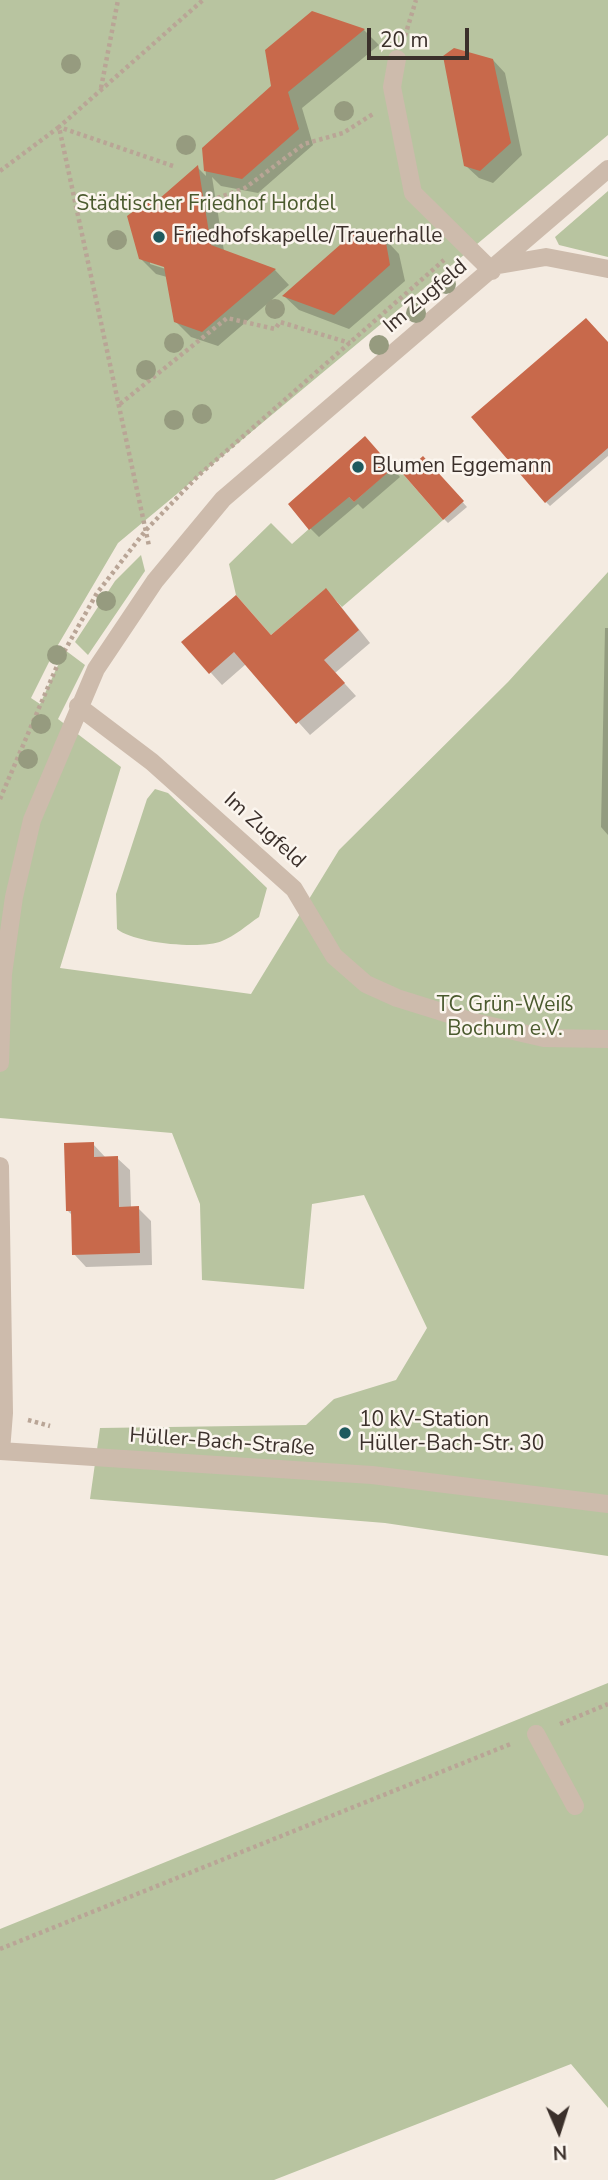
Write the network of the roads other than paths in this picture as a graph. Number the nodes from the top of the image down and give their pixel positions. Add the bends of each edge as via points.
1 (397, 59) road end
2 (608, 169) edge
3 (495, 268) junction
4 (608, 269) edge
5 (78, 706) junction
6 (608, 1039) edge
7 (0, 1063) edge
8 (0, 1166) edge
9 (0, 1451) edge
10 (608, 1504) edge
11 (536, 1734) road end
12 (575, 1806) dead end

1 - 3 street via 392,87 413,193
2 - 3 street, Im Zugfeld
3 - 4 street, Im Zugfeld via 546,257
3 - 5 street, Im Zugfeld via 223,499 155,581 96,669
5 - 6 street, Im Zugfeld via 152,762 294,889 334,956 366,984 474,1022 533,1036
5 - 7 street, Im Zugfeld via 32,820 14,897 3,974
8 - 9 street via 4,1413
9 - 10 street, Hüller-Bach-Straße via 372,1475
11 - 12 street

